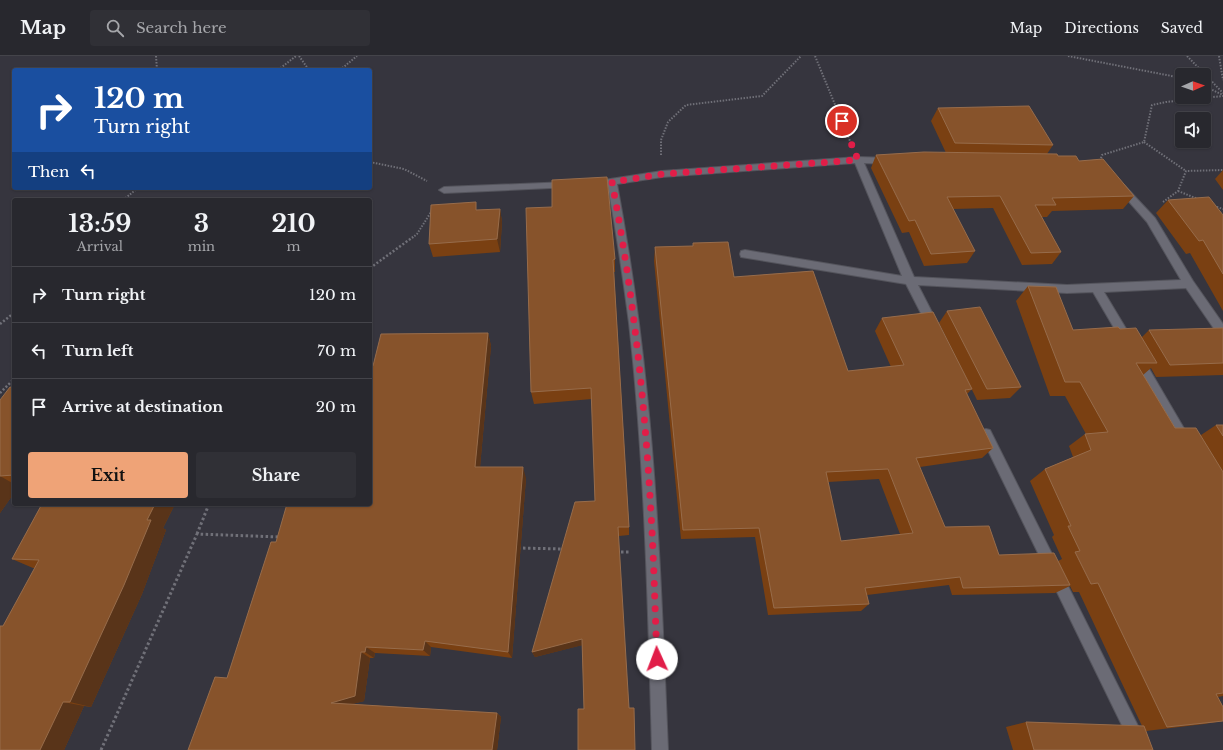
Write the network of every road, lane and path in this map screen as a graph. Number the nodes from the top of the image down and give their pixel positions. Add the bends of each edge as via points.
1 (156, 56) edge
2 (297, 56) edge
3 (357, 56) edge
4 (801, 56) edge
5 (815, 56) edge
6 (1068, 56) edge
7 (1186, 56) edge
8 (1219, 56) edge
9 (157, 68) edge
10 (281, 68) edge
11 (307, 68) edge
12 (342, 68) edge
13 (1175, 77) edge
14 (1223, 80) edge
15 (1211, 89) edge
16 (1223, 94) edge
17 (1144, 142) junction
18 (858, 160) junction
19 (897, 161) edge
20 (372, 162) edge
21 (1100, 163) joint
22 (1223, 170) edge
23 (1186, 171) junction
24 (662, 174) junction
25 (612, 182) junction
26 (597, 183) edge
27 (574, 184) edge
28 (136, 190) edge
29 (444, 190) junction
30 (1178, 191) junction
31 (126, 198) edge
32 (1204, 202) edge
33 (1210, 204) edge
34 (1223, 209) edge
35 (1146, 214) junction
36 (745, 254) dead end
37 (372, 267) edge
38 (910, 281) junction
39 (1189, 284) junction
40 (1096, 288) junction
41 (12, 315) edge
42 (0, 324) edge
43 (1223, 333) edge
44 (939, 338) edge
45 (12, 381) edge
46 (0, 393) edge
47 (981, 423) edge
48 (1190, 451) edge
49 (209, 506) edge
50 (197, 534) junction
51 (283, 537) edge
52 (511, 547) edge
53 (566, 550) edge
54 (613, 552) edge
55 (653, 553) junction
56 (101, 750) edge
57 (660, 750) edge
58 (1142, 750) edge

1 - 9 path
2 - 10 path
2 - 11 path
3 - 12 path
4 - 24 path via 762,96 686,105 668,122 661,140
5 - 18 path
6 - 13 path
7 - 16 path
8 - 14 path
15 - 16 path
16 - 17 path via 1152,105
17 - 21 path via 1102,155
17 - 23 path
18 - 19 street
18 - 24 street
18 - 38 street
20 - 29 path via 404,169
21 - 35 street
22 - 23 path
23 - 30 path
24 - 25 street
25 - 26 street
25 - 55 street via 623,235 639,363
27 - 29 street
28 - 31 path
29 - 37 path via 417,234
30 - 32 path
30 - 35 path
33 - 34 path
35 - 39 street
36 - 38 street
38 - 40 street via 1067,289
38 - 44 street
39 - 40 street
39 - 43 street
40 - 48 street
41 - 42 path
45 - 46 path
47 - 58 street
49 - 50 path
50 - 51 path
50 - 56 path
52 - 53 path
54 - 55 path
55 - 57 street

